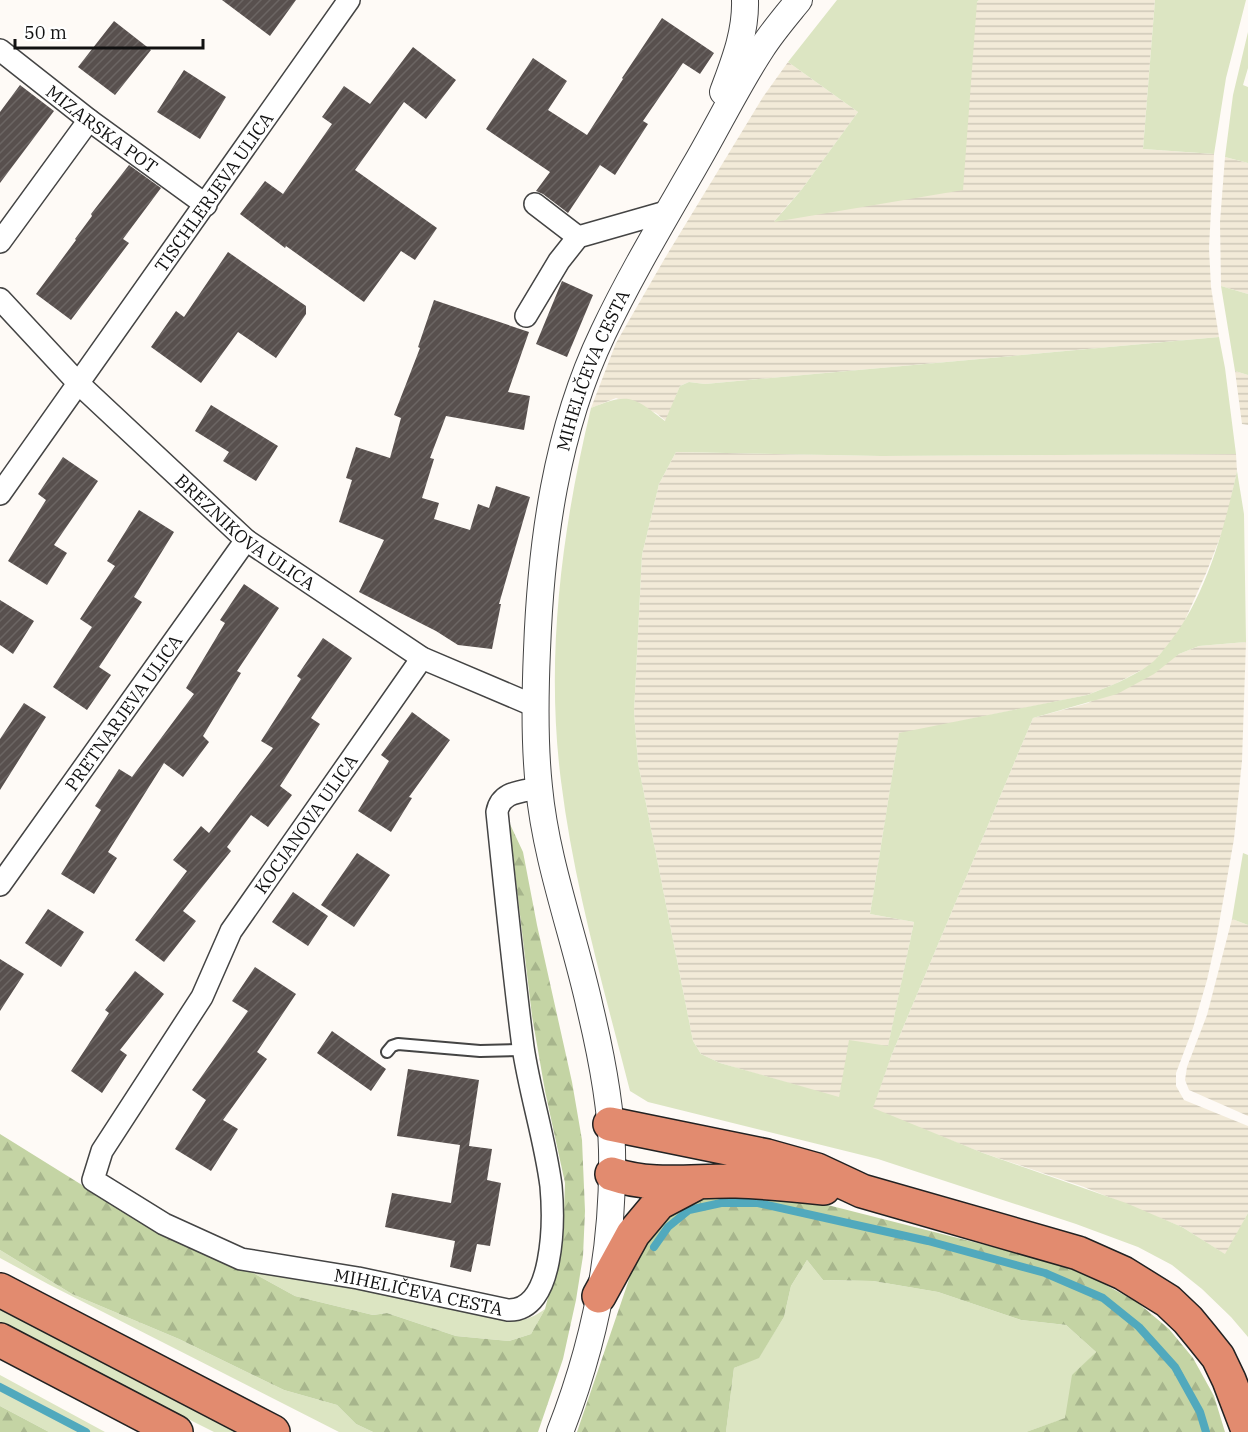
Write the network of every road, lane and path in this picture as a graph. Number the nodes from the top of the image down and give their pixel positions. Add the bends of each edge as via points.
1 (350, 0) edge
2 (745, 0) edge
3 (799, 0) edge
4 (0, 50) edge
5 (89, 120) junction
6 (697, 162) junction
7 (535, 204) dead end
8 (206, 205) junction
9 (669, 211) junction
10 (578, 237) junction
11 (0, 242) edge
12 (0, 299) edge
13 (526, 316) dead end
14 (79, 384) junction
15 (0, 494) edge
16 (246, 540) junction
17 (422, 658) junction
18 (535, 706) junction
19 (539, 788) junction
20 (0, 885) edge
21 (202, 997) joint
22 (524, 1050) junction
23 (387, 1052) dead end
24 (610, 1124) junction
25 (612, 1174) junction
26 (699, 1182) junction
27 (862, 1191) junction
28 (0, 1290) edge
29 (599, 1296) junction
30 (0, 1340) edge
31 (1243, 1424) edge
32 (176, 1432) edge
33 (273, 1432) edge
34 (560, 1432) edge

1 - 8 street, TISCHLERJEVA ULICA
2 - 6 street via 742,37
3 - 6 street, MIHELIČEVA CESTA via 762,48
4 - 5 street, MIZARSKA POT
5 - 8 street, MIZARSKA POT
5 - 11 street
6 - 9 street, MIHELIČEVA CESTA
7 - 10 street
8 - 14 street, TISCHLERJEVA ULICA
9 - 10 street
9 - 18 street, MIHELIČEVA CESTA via 602,335 562,446 540,591
10 - 13 street
12 - 14 street, BREZNIKOVA ULICA
14 - 15 street, TISCHLERJEVA ULICA
14 - 16 street, BREZNIKOVA ULICA
16 - 17 street, BREZNIKOVA ULICA
16 - 20 street, PRETNARJEVA ULICA
17 - 18 street, BREZNIKOVA ULICA
17 - 21 street, KOCJANOVA ULICA via 231,931
18 - 19 street, MIHELIČEVA CESTA
19 - 22 street, MIHELIČEVA CESTA via 505,796 497,812
19 - 24 street, MIHELIČEVA CESTA via 590,1008
21 - 22 street, MIHELIČEVA CESTA via 102,1151 93,1180 164,1224 241,1259 519,1311 528,1306 542,1284 552,1238 551,1187
22 - 23 lane via 480,1051 398,1044
24 - 25 street, MIHELIČEVA CESTA
24 - 27 highway via 767,1156 817,1170
25 - 26 highway via 644,1182
25 - 29 street, MIHELIČEVA CESTA
26 - 27 highway via 736,1181
26 - 29 highway via 659,1203 633,1234
27 - 31 highway via 1078,1253 1123,1273 1168,1301 1218,1357
28 - 33 highway
29 - 34 street, MIHELIČEVA CESTA via 578,1381
30 - 32 highway

